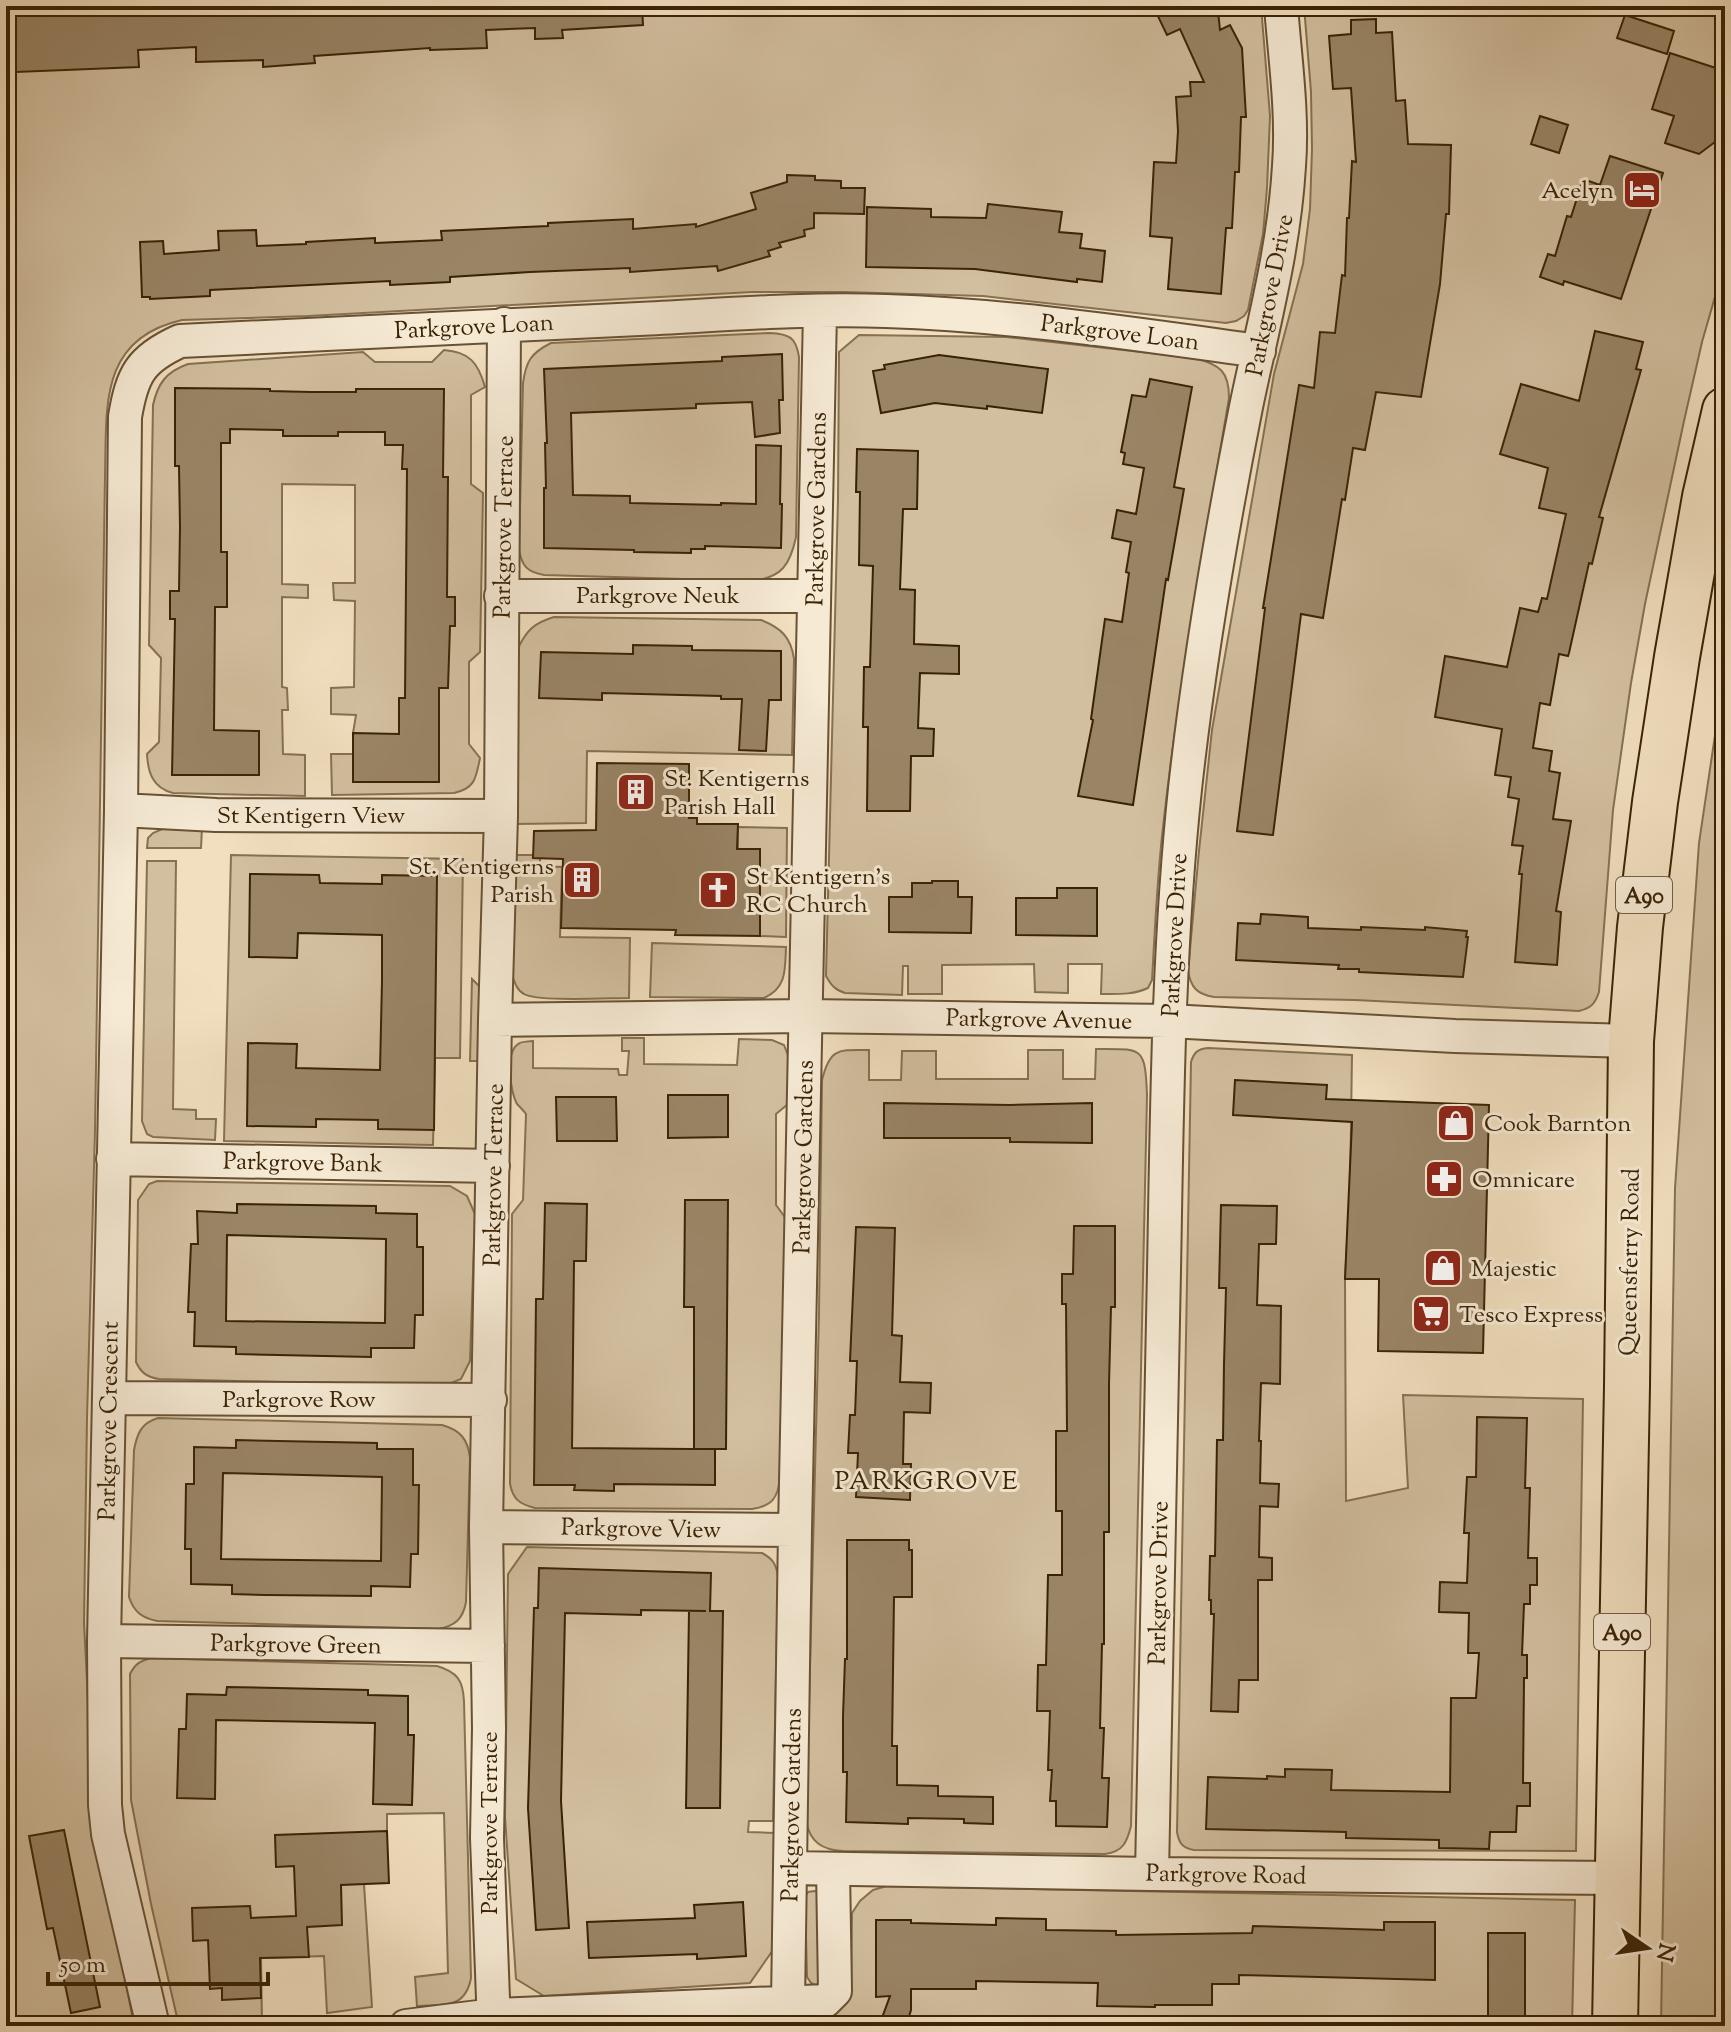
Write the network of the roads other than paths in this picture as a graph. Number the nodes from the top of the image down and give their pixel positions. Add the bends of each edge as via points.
1 (1281, 6) edge
2 (820, 311) junction
3 (504, 324) junction
4 (1259, 351) junction
5 (1725, 410) edge
6 (501, 596) junction
7 (814, 596) junction
8 (121, 810) junction
9 (501, 816) junction
10 (807, 1016) junction
11 (495, 1020) junction
12 (1169, 1021) junction
13 (1631, 1041) junction
14 (113, 1159) junction
15 (493, 1166) junction
16 (109, 1398) junction
17 (490, 1400) junction
18 (486, 1527) junction
19 (795, 1530) junction
20 (104, 1641) junction
21 (488, 1646) junction
22 (791, 1868) junction
23 (833, 1869) junction
24 (1152, 1874) junction
25 (1618, 1878) junction
26 (788, 2003) junction
27 (494, 2020) edge
28 (153, 2026) edge
29 (406, 2026) edge
30 (1615, 2026) edge

1 - 4 street, Parkgrove Drive via 1290,160 1280,256
2 - 3 street, Parkgrove Loan
2 - 4 street, Parkgrove Loan via 1004,318
2 - 7 street, Parkgrove Gardens
3 - 6 street, Parkgrove Terrace
3 - 8 street, Parkgrove Loan via 180,341 140,368 129,390 125,417
4 - 12 street, Parkgrove Drive via 1194,715 1174,908
5 - 13 main road, Queensferry Road / A90 via 1692,569 1655,802
6 - 7 street, Parkgrove Neuk
6 - 9 street, Parkgrove Terrace
7 - 10 street, Parkgrove Gardens
8 - 9 street, St Kentigern View
8 - 14 street, Parkgrove Crescent
9 - 11 street, Parkgrove Terrace
10 - 11 street, Parkgrove Avenue
10 - 12 street, Parkgrove Avenue
10 - 19 street, Parkgrove Gardens
11 - 15 street, Parkgrove Terrace
12 - 13 street, Parkgrove Avenue
12 - 24 street, Parkgrove Drive
13 - 25 main road, Queensferry Road / A90
14 - 15 street, Parkgrove Bank
14 - 16 street, Parkgrove Crescent
15 - 17 street, Parkgrove Terrace
16 - 17 street, Parkgrove Row
16 - 20 street, Parkgrove Crescent
17 - 18 street, Parkgrove Terrace
18 - 19 street, Parkgrove View
18 - 21 street, Parkgrove Terrace
19 - 22 street, Parkgrove Gardens
20 - 21 street, Parkgrove Green
20 - 28 street, Parkgrove Crescent via 108,1834
21 - 27 street, Parkgrove Terrace via 487,1838
22 - 23 street, Parkgrove Road
22 - 26 street, Parkgrove Gardens
23 - 24 street, Parkgrove Road
23 - 26 street via 835,1991 825,2001
24 - 25 street, Parkgrove Road
25 - 30 main road, Queensferry Road / A90
26 - 27 street
27 - 29 street

